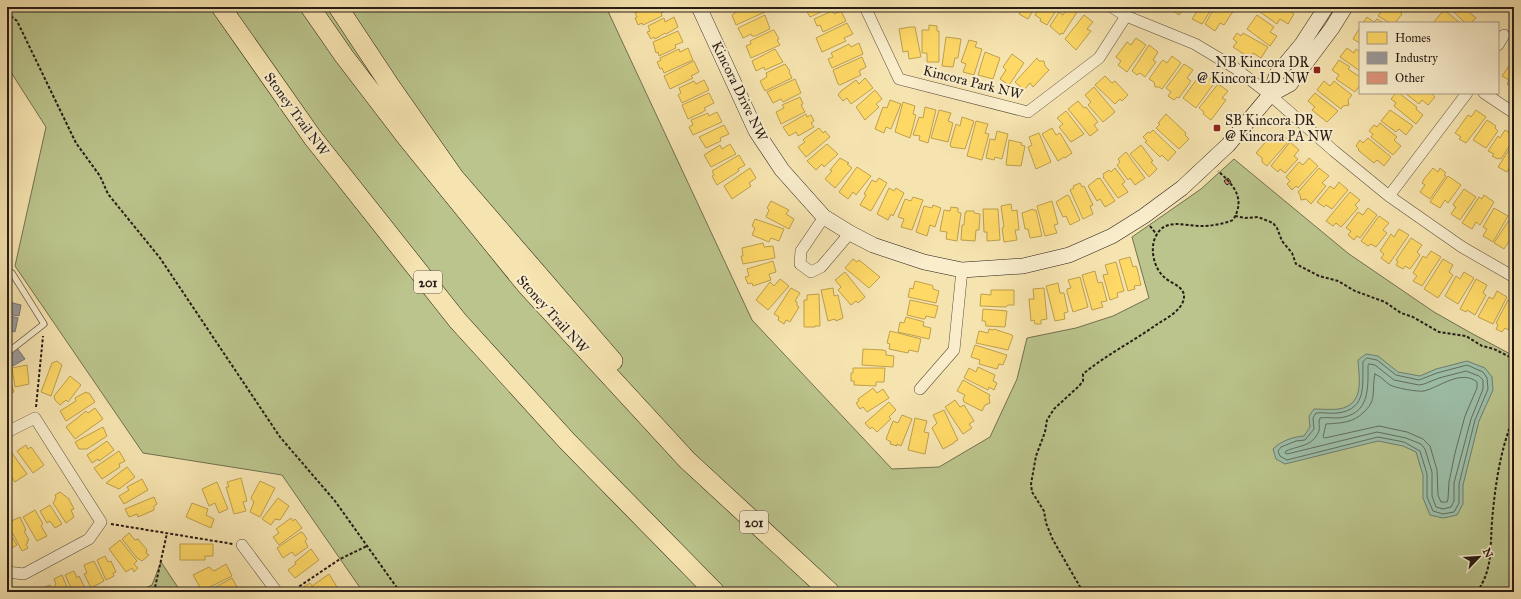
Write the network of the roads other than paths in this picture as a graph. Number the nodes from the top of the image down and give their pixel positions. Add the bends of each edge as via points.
1 (206, 7) edge
2 (221, 7) edge
3 (310, 7) edge
4 (338, 7) edge
5 (699, 7) edge
6 (865, 7) edge
7 (1112, 7) edge
8 (1326, 7) edge
9 (1345, 7) edge
10 (1126, 16) junction
11 (1466, 94) edge
12 (1486, 94) edge
13 (1270, 95) junction
14 (1514, 113) edge
15 (313, 138) junction
16 (1389, 196) junction
17 (824, 217) junction
18 (850, 234) junction
19 (962, 270) junction
20 (7, 272) edge
21 (1514, 276) edge
22 (7, 353) edge
23 (920, 389) dead end
24 (7, 432) edge
25 (687, 460) junction
26 (242, 545) road end
27 (7, 572) edge
28 (277, 592) edge
29 (715, 592) edge
30 (830, 592) edge

1 - 15 highway via 283,114
2 - 15 highway, Stoney Trail NW / 201
3 - 25 highway, Stoney Trail NW / 201 via 406,137 526,285
4 - 25 highway via 454,177 655,410
5 - 17 street, Kincora Drive NW via 756,131 782,170
6 - 10 street, Kincora Park NW via 899,79 1028,112 1098,58
7 - 10 street
8 - 13 street, Kincora Drive NW via 1302,44 1277,74
9 - 13 street, Kincora Drive NW via 1290,84
10 - 13 street via 1195,44 1235,68
11 - 16 street
12 - 14 street
13 - 16 street
13 - 19 street, Kincora Drive NW via 1228,145 1182,188 1112,236 1069,255 1023,266
15 - 29 highway, Stoney Trail NW / 201 via 458,321 567,441
16 - 21 street via 1462,247
17 - 18 street, Kincora Drive NW
17 - 18 street via 802,251 800,264 812,272 821,267
18 - 19 street, Kincora Drive NW via 873,245 924,262
19 - 23 street via 954,350
20 - 22 lane via 12,273 44,324
24 - 27 street via 35,418 101,522 89,539 24,574
25 - 30 highway, Stoney Trail NW / 201
26 - 28 street

